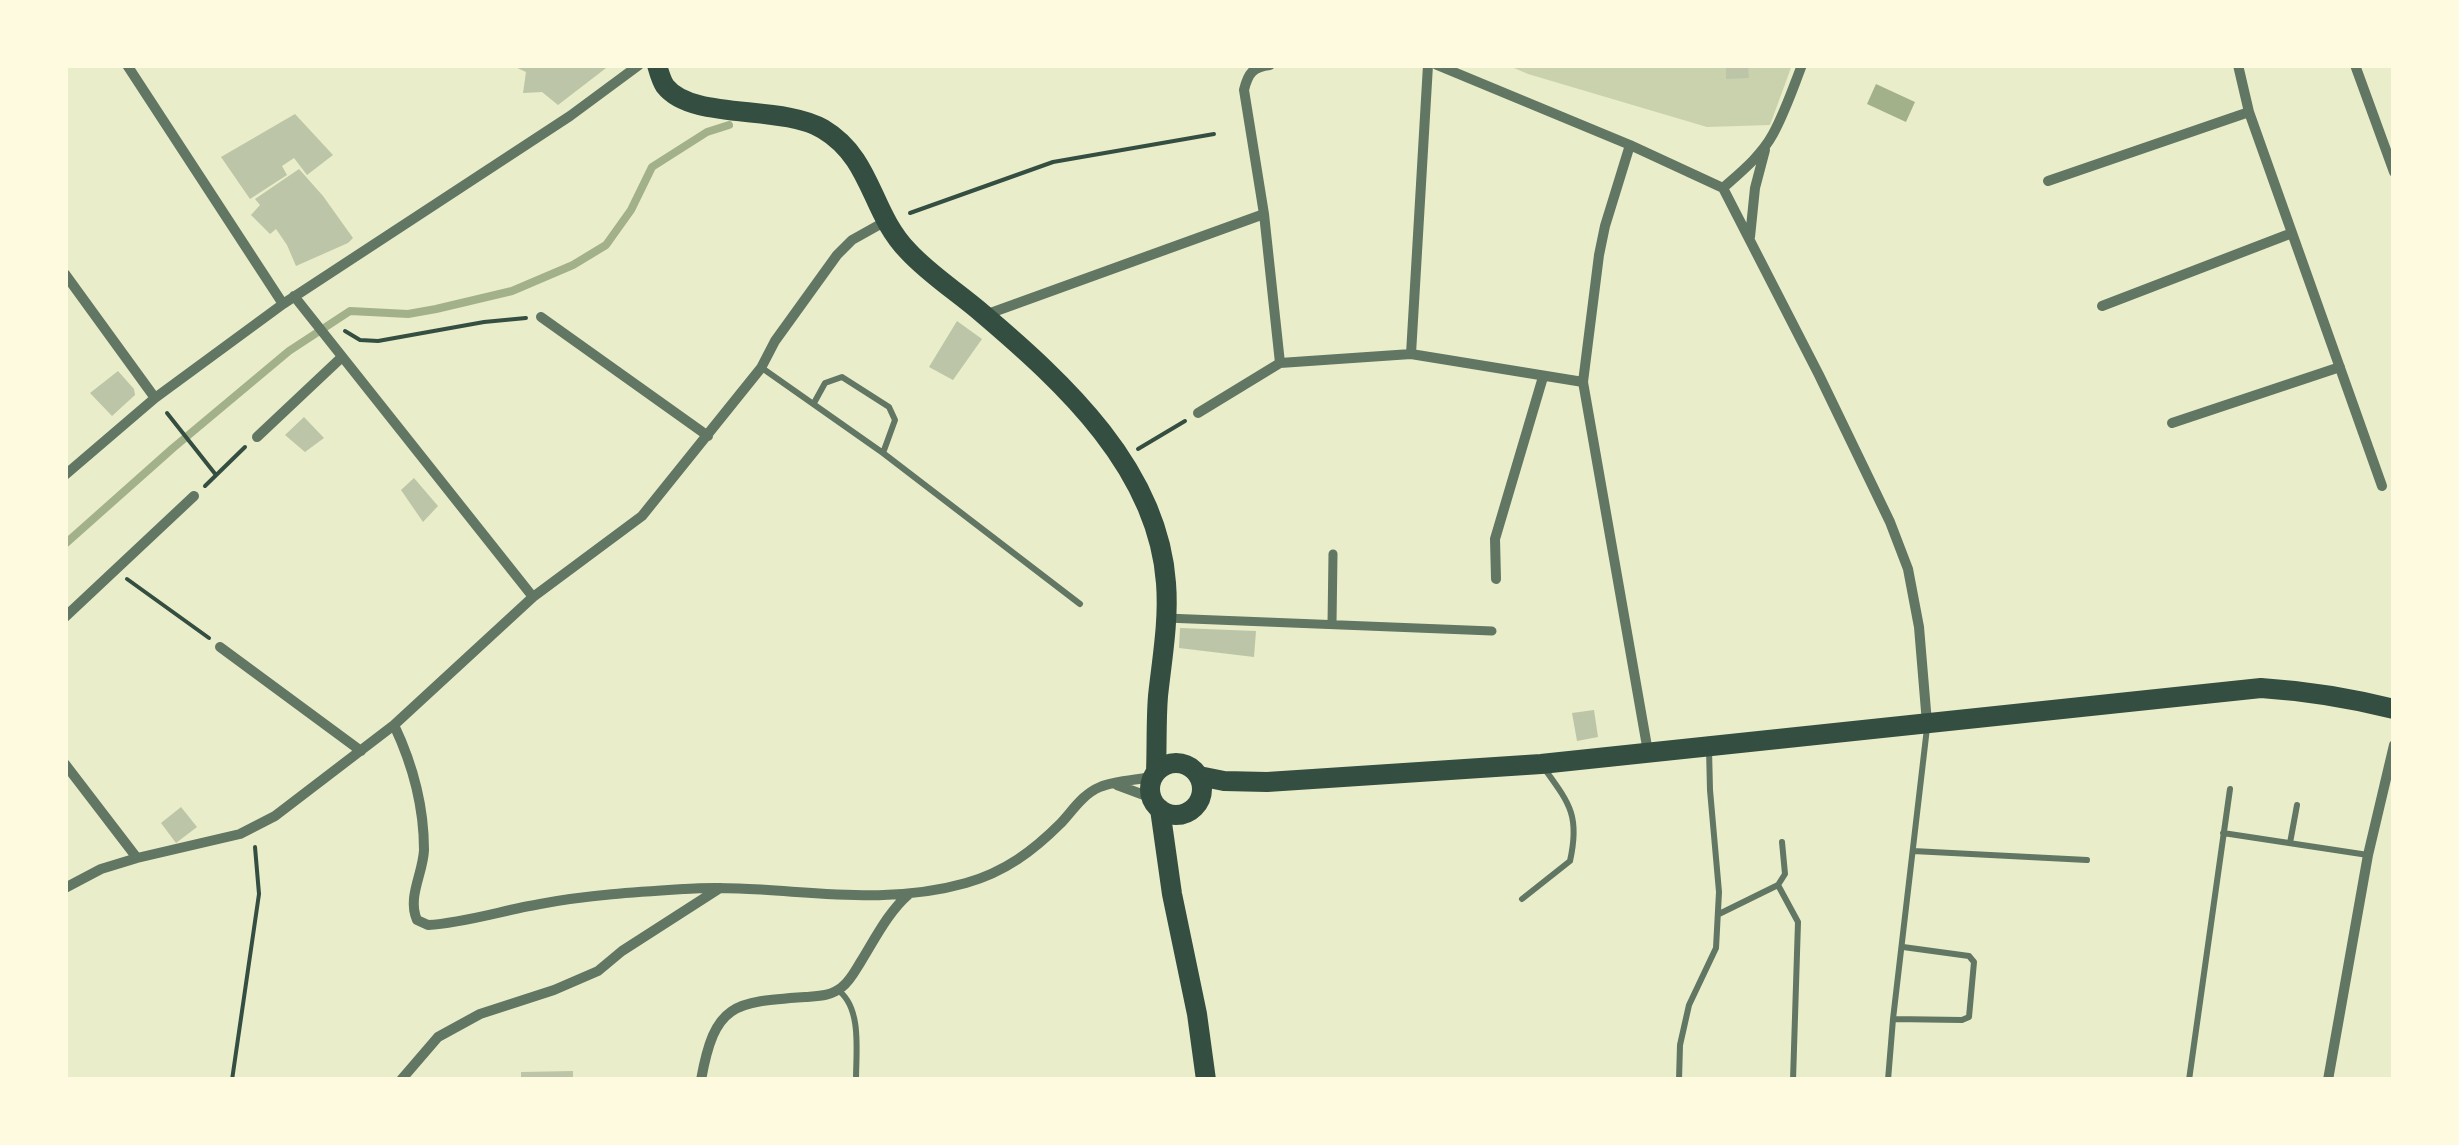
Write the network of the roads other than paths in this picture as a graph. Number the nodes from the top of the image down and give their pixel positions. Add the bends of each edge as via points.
1 (127, 65) edge
2 (638, 65) edge
3 (657, 65) edge
4 (1270, 65) edge
5 (1428, 65) edge
6 (1437, 65) edge
7 (1802, 65) edge
8 (2238, 65) edge
9 (2355, 65) edge
10 (2249, 112) junction
11 (1766, 144) junction
12 (1630, 145) junction
13 (2394, 172) edge
14 (2048, 182) dead end
15 (1722, 188) junction
16 (1264, 214) junction
17 (891, 220) junction
18 (2292, 233) junction
19 (1750, 242) junction
20 (65, 274) edge
21 (294, 296) junction
22 (283, 304) junction
23 (2102, 306) dead end
24 (985, 315) junction
25 (541, 317) road end
26 (1410, 354) junction
27 (342, 357) junction
28 (1280, 362) junction
29 (2340, 367) junction
30 (761, 368) junction
31 (1543, 377) junction
32 (1583, 382) junction
33 (158, 402) junction
34 (814, 403) junction
35 (1198, 413) road end
36 (2172, 423) dead end
37 (708, 436) junction
38 (257, 437) road end
39 (883, 453) junction
40 (65, 475) edge
41 (2382, 486) dead end
42 (194, 496) road end
43 (1333, 554) dead end
44 (1496, 579) dead end
45 (533, 598) junction
46 (1080, 604) dead end
47 (65, 617) edge
48 (1166, 618) junction
49 (1332, 624) junction
50 (1492, 631) dead end
51 (220, 647) road end
52 (2394, 709) edge
53 (394, 725) junction
54 (1927, 725) junction
55 (1157, 728) junction
56 (2394, 745) edge
57 (1709, 747) junction
58 (361, 752) junction
59 (1648, 753) junction
60 (65, 764) edge
61 (1540, 764) junction
62 (1191, 769) junction
63 (1268, 782) junction
64 (1116, 784) junction
65 (2230, 789) dead end
66 (1166, 796) junction
67 (2297, 804) dead end
68 (2223, 833) junction
69 (1782, 842) dead end
70 (2290, 843) junction
71 (1912, 851) junction
72 (2368, 855) junction
73 (137, 858) junction
74 (2087, 860) dead end
75 (1778, 885) junction
76 (720, 887) junction
77 (65, 888) edge
78 (910, 893) junction
79 (1522, 899) dead end
80 (1718, 914) junction
81 (1903, 947) junction
82 (838, 990) junction
83 (1893, 1019) junction
84 (402, 1080) edge
85 (701, 1080) edge
86 (856, 1080) edge
87 (1206, 1080) edge
88 (1679, 1080) edge
89 (1793, 1080) edge
90 (1888, 1080) edge
91 (2189, 1080) edge
92 (2328, 1080) edge

1 - 22 street
2 - 21 street
3 - 17 main road via 665,86 687,102 821,128 854,154
4 - 16 street via 1256,66 1244,90
5 - 26 street
6 - 12 street
7 - 11 street
8 - 10 street
9 - 13 street
10 - 14 street
10 - 18 street
11 - 15 street
11 - 19 street
12 - 15 street
12 - 32 street via 1604,226
15 - 19 street
16 - 24 street
16 - 28 street
17 - 24 main road via 910,254
17 - 30 street via 837,254
18 - 23 street
18 - 29 street
19 - 54 street via 1820,375 1908,569
20 - 33 street
21 - 22 street
21 - 27 street
22 - 33 street
24 - 48 main road via 1078,403 1120,459 1162,553
25 - 37 street
26 - 28 street
26 - 31 street
27 - 38 street
27 - 45 street
28 - 35 street
29 - 36 street
29 - 41 street
30 - 34 lane
30 - 37 street
31 - 32 street
31 - 44 street via 1496,539
32 - 59 street
33 - 40 street
34 - 39 lane
34 - 39 lane via 824,383 842,377 889,408 895,420
37 - 45 street via 642,516
39 - 46 lane
42 - 47 street
43 - 49 street
45 - 53 street
48 - 49 street
48 - 55 main road
49 - 50 street
51 - 58 street
52 - 54 main road via 2261,688
53 - 58 street
53 - 76 street via 423,829 414,895 421,923 614,894
54 - 57 main road
54 - 71 lane
55 - 62 main road
55 - 66 main road
56 - 72 street
57 - 59 main road
57 - 80 lane
58 - 73 street via 253,828
59 - 61 main road
60 - 73 street
61 - 63 main road
61 - 79 lane via 1572,809 1575,838 1570,862
62 - 63 main road via 1224,781
62 - 66 main road via 1168,764
62 - 66 main road via 1202,790
63 - 66 main road
64 - 66 street
64 - 66 street
64 - 78 street via 1082,798 1003,870
65 - 68 lane
66 - 87 main road via 1168,860
67 - 70 lane
68 - 70 lane
68 - 91 lane
69 - 75 lane via 1785,874
70 - 72 lane
71 - 74 lane
71 - 81 lane
72 - 92 street
73 - 77 street
75 - 80 lane
75 - 89 lane via 1798,922
76 - 78 street via 837,896
76 - 84 street via 598,971 480,1014 438,1037
78 - 82 street
80 - 88 lane via 1716,948 1688,1004
81 - 83 lane
81 - 83 lane via 1974,962 1969,1017
82 - 85 street via 733,1010 712,1034
82 - 86 lane via 854,1010
83 - 90 lane

